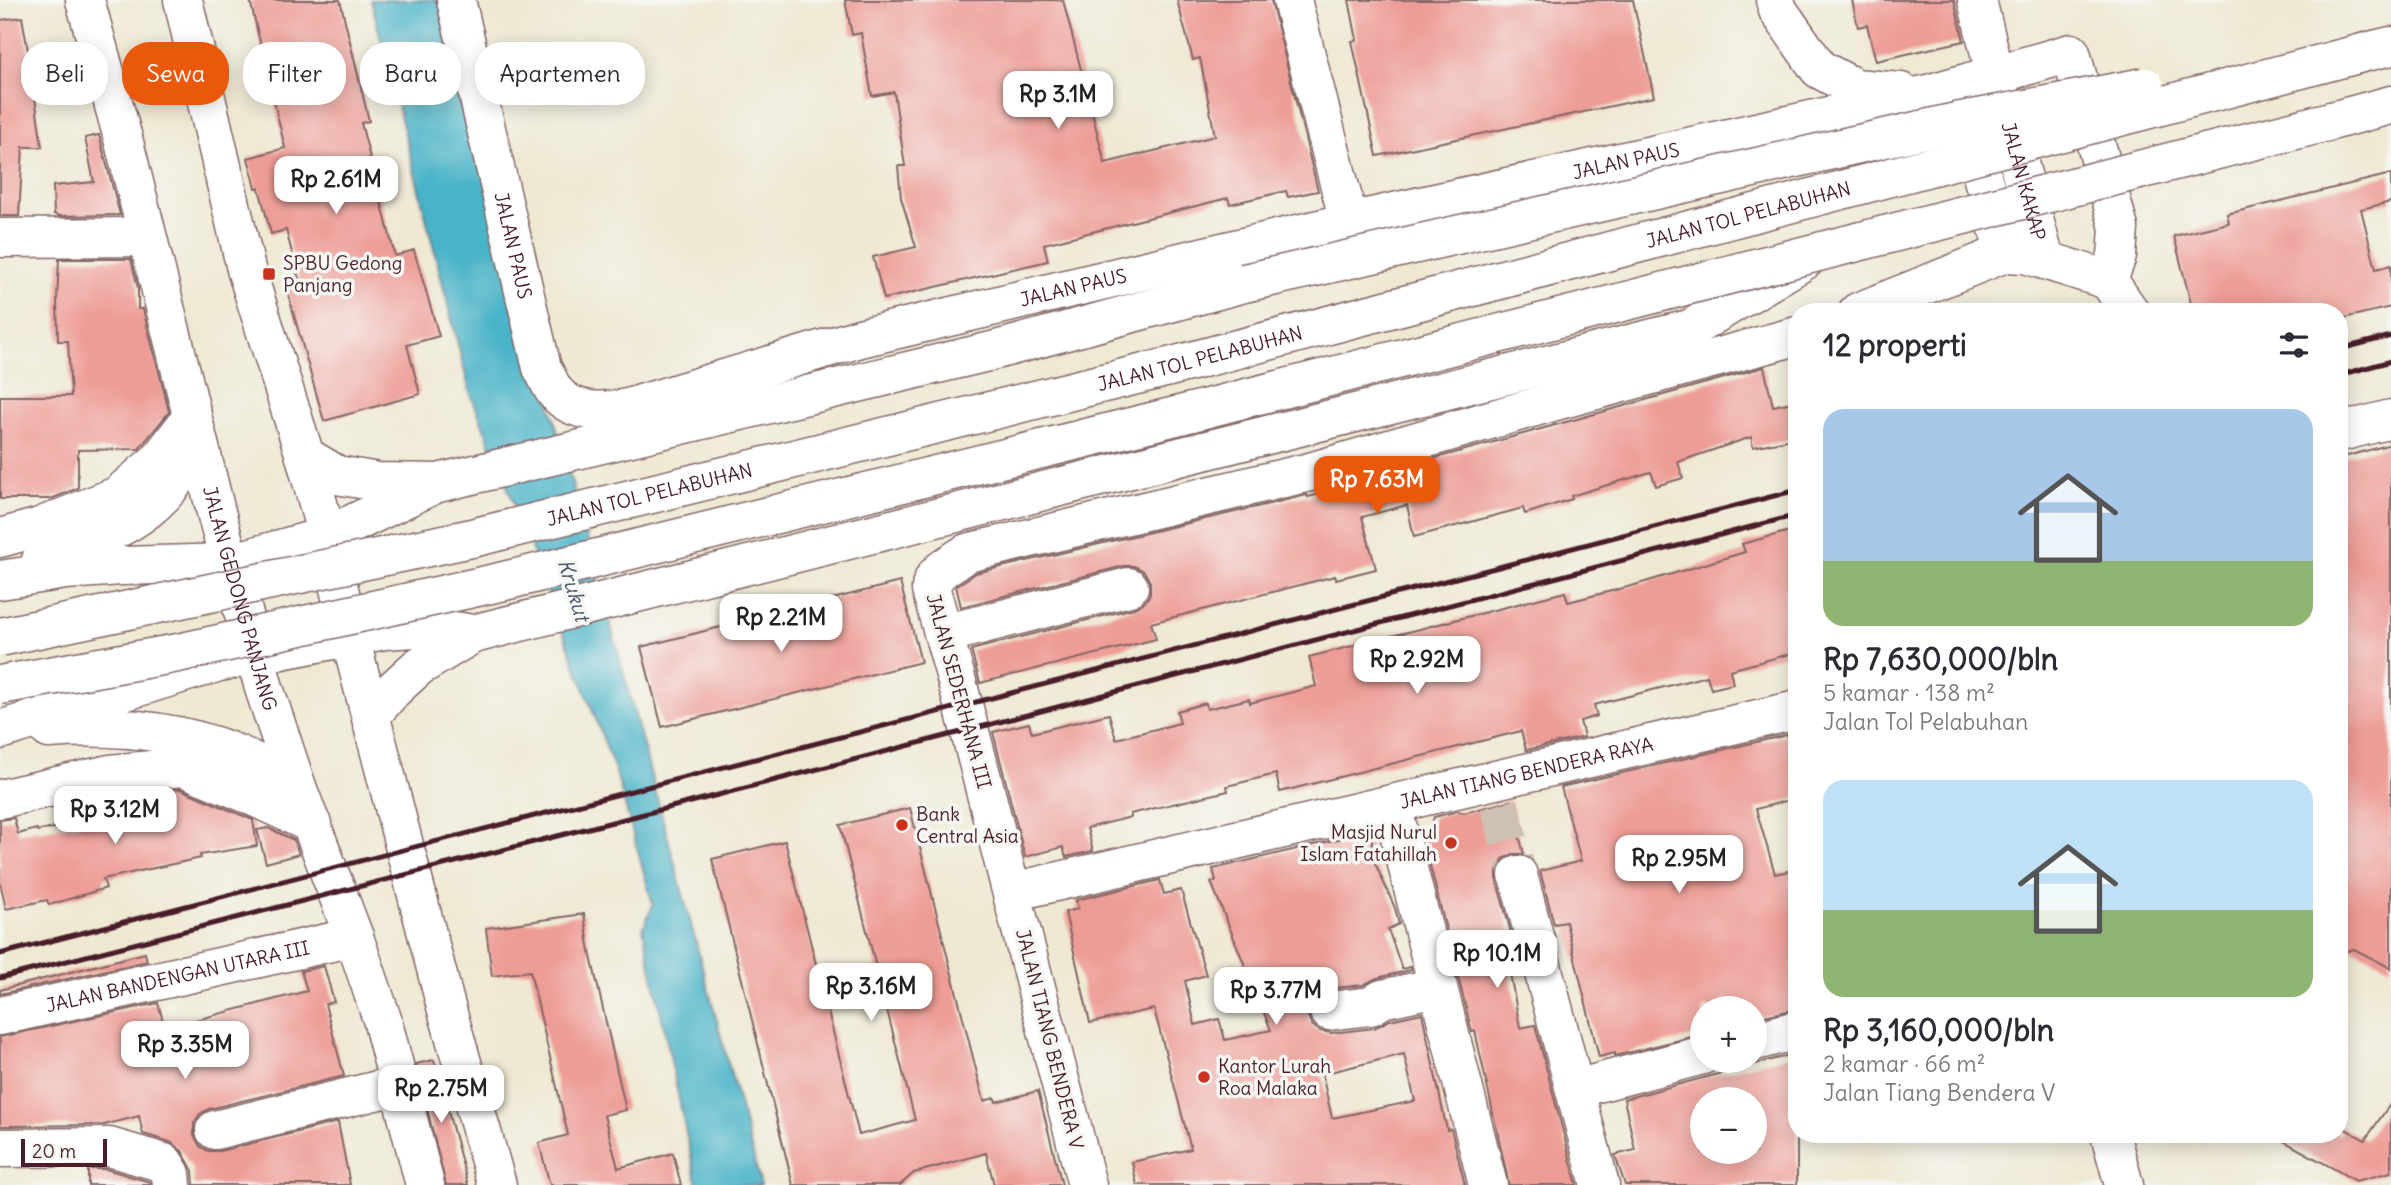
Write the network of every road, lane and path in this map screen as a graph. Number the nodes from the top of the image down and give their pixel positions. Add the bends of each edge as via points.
1 (85, 0) edge
2 (183, 0) edge
3 (456, 0) edge
4 (1292, 0) edge
5 (1775, 0) edge
6 (1977, 0) edge
7 (2379, 49) edge
8 (1995, 74) junction
9 (1941, 90) junction
10 (2391, 104) edge
11 (1349, 222) junction
12 (146, 237) junction
13 (0, 238) edge
14 (1819, 252) junction
15 (2005, 253) junction
16 (2045, 260) junction
17 (2108, 280) junction
18 (1880, 303) edge
19 (2124, 303) edge
20 (1788, 338) edge
21 (2391, 419) edge
22 (195, 429) junction
23 (2348, 430) edge
24 (305, 456) junction
25 (447, 481) junction
26 (327, 536) junction
27 (0, 538) edge
28 (230, 563) junction
29 (0, 578) edge
30 (1129, 587) dead end
31 (482, 631) junction
32 (944, 634) junction
33 (0, 637) edge
34 (350, 637) junction
35 (255, 654) junction
36 (0, 685) edge
37 (1788, 712) edge
38 (371, 715) junction
39 (0, 732) edge
40 (296, 787) junction
41 (0, 799) edge
42 (1391, 805) junction
43 (312, 824) junction
44 (1518, 875) tunnel mouth
45 (1012, 892) junction
46 (354, 937) junction
47 (1437, 987) junction
48 (1329, 1011) dead end
49 (0, 1016) edge
50 (1788, 1032) edge
51 (1767, 1038) edge
52 (1690, 1058) edge
53 (399, 1085) junction
54 (1575, 1089) junction
55 (215, 1130) dead end
56 (2112, 1143) edge
57 (0, 1148) edge
58 (172, 1185) edge
59 (425, 1185) edge
60 (497, 1185) edge
61 (1087, 1185) edge
62 (1488, 1185) edge
63 (1600, 1185) edge
64 (2124, 1185) edge

1 - 12 main road, JALAN GEDONG PANJANG
2 - 24 main road via 246,269
3 - 11 main road, JALAN PAUS via 542,368 556,393 577,407 603,412 628,408 860,338
4 - 11 main road
5 - 9 main road via 1819,69 1855,88
6 - 8 main road, JALAN KAKAP
7 - 25 main road, bridge via 1942,125 1244,283 992,351
7 - 33 main road, JALAN TOL PELABUHAN, bridge via 1169,367 472,538
8 - 9 main road, JALAN PAUS
8 - 16 main road, JALAN KAKAP
8 - 17 main road, JALAN PAUS via 2071,53 2119,228 2117,256
9 - 11 main road, JALAN PAUS
9 - 15 main road
10 - 14 main road, bridge
12 - 13 main road
12 - 22 main road, JALAN GEDONG PANJANG
14 - 31 main road, bridge via 1690,329
14 - 36 main road, bridge via 500,582 178,653
15 - 16 main road
15 - 18 main road
16 - 17 main road, JALAN KAKAP
17 - 19 main road
20 - 32 main road, JALAN SEDERHANA III via 1310,472 967,553 937,573 931,584
21 - 23 main road
22 - 27 main road via 117,496
22 - 28 main road, JALAN GEDONG PANJANG
22 - 29 main road via 189,460 163,495 139,517
24 - 25 main road via 337,475 378,482
24 - 26 main road
25 - 26 main road
26 - 28 main road
26 - 34 main road
28 - 29 main road via 121,566
28 - 35 main road, JALAN GEDONG PANJANG
30 - 32 main road
31 - 34 main road via 430,627
31 - 38 main road via 418,667
32 - 45 main road, JALAN SEDERHANA III
34 - 35 main road
34 - 38 main road
35 - 39 main road via 164,677
35 - 40 main road, JALAN GEDONG PANJANG
37 - 42 main road, JALAN TIANG BENDERA RAYA via 1497,793
38 - 60 main road via 444,1003
39 - 40 main road via 96,726 202,741 242,754
40 - 43 main road, JALAN GEDONG PANJANG
41 - 43 main road via 110,774 183,766
42 - 45 main road, JALAN TIANG BENDERA RAYA
42 - 47 main road
43 - 46 main road, JALAN GEDONG PANJANG
44 - 54 main road
45 - 61 main road, JALAN TIANG BENDERA V
46 - 49 main road, JALAN BANDENGAN UTARA III
46 - 53 main road, JALAN GEDONG PANJANG
47 - 48 main road via 1389,997 1371,1006
47 - 62 main road
50 - 51 main road
52 - 54 main road
53 - 55 main road
53 - 59 main road, JALAN GEDONG PANJANG
54 - 63 main road
56 - 64 main road
57 - 58 main road via 109,1147 164,1163 172,1174

